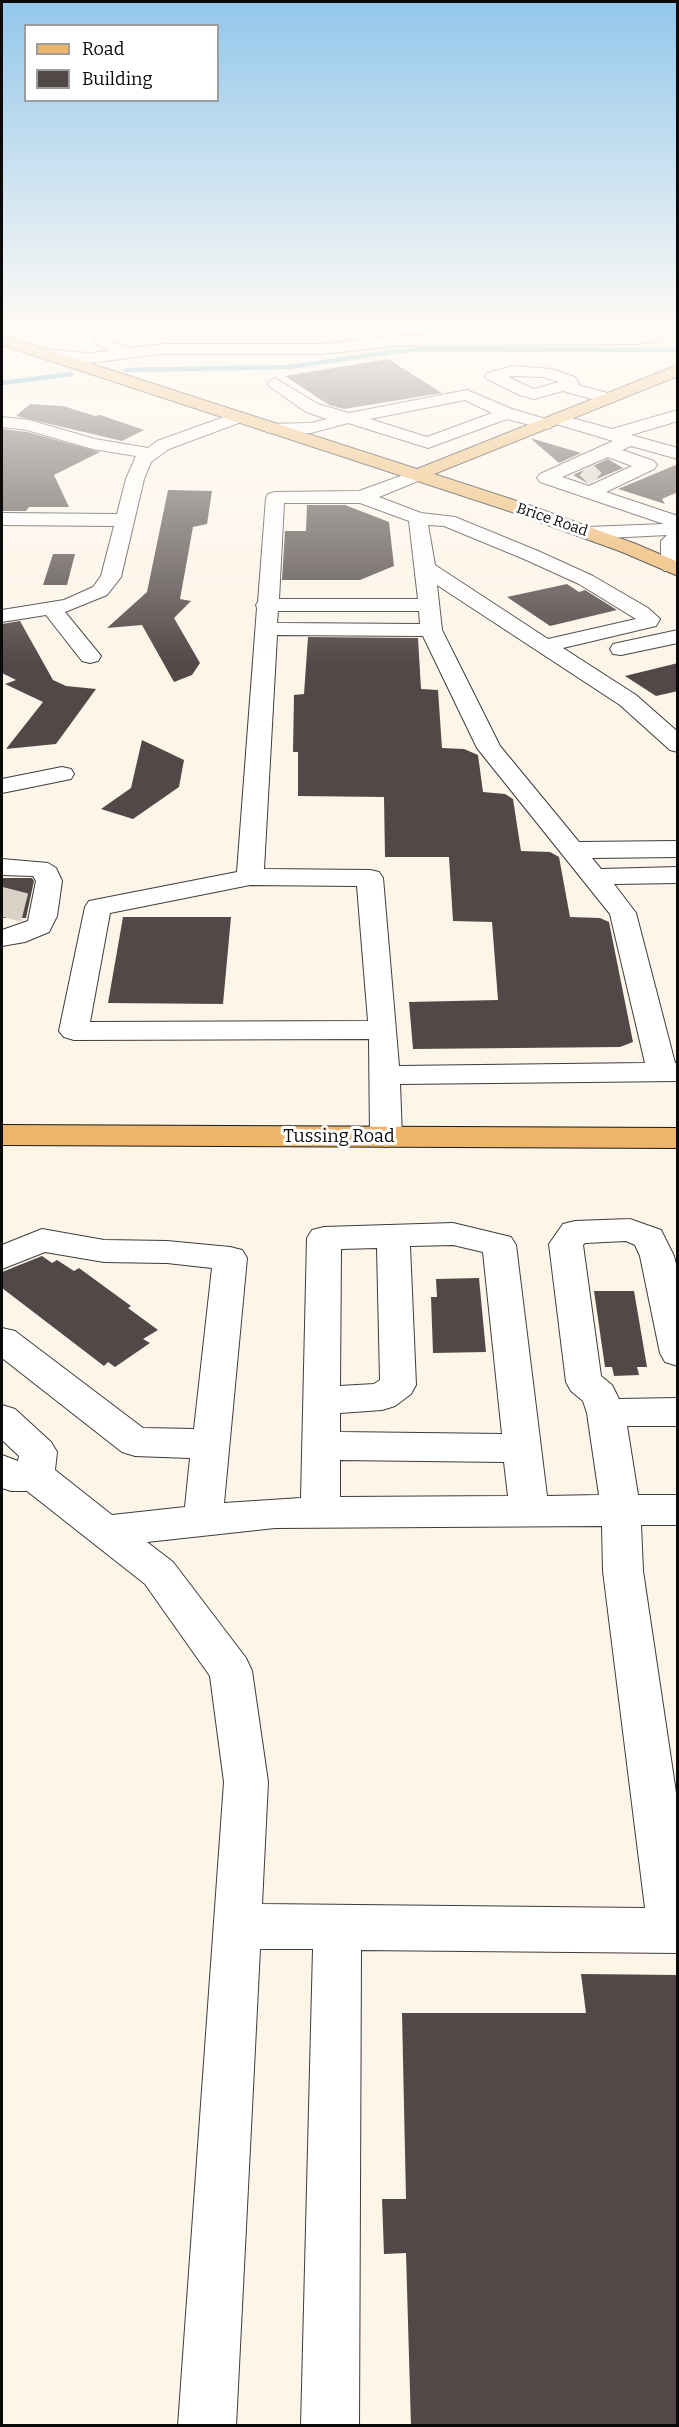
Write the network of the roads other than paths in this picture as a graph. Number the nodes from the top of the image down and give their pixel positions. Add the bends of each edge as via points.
1 (74, 438) edge
2 (179, 438) edge
3 (305, 438) edge
4 (325, 438) edge
5 (409, 438) edge
6 (440, 438) edge
7 (510, 438) edge
8 (572, 438) edge
9 (642, 438) edge
10 (326, 445) junction
11 (678, 445) edge
12 (149, 453) junction
13 (678, 454) edge
14 (604, 463) junction
15 (417, 475) junction
16 (362, 497) junction
17 (678, 505) edge
18 (656, 515) junction
19 (418, 518) junction
20 (2, 519) edge
21 (125, 520) junction
22 (678, 522) edge
23 (678, 527) edge
24 (588, 533) junction
25 (678, 535) edge
26 (674, 569) edge
27 (348, 585) dead end
28 (428, 597) junction
29 (273, 601) junction
30 (52, 609) junction
31 (2, 616) edge
32 (678, 636) edge
33 (544, 645) junction
34 (678, 652) edge
35 (90, 656) dead end
36 (577, 667) junction
37 (678, 710) edge
38 (647, 717) junction
39 (676, 743) edge
40 (62, 774) dead end
41 (2, 786) edge
42 (678, 849) edge
43 (572, 850) junction
44 (13, 871) edge
45 (678, 875) edge
46 (250, 877) junction
47 (594, 878) junction
48 (3, 931) edge
49 (382, 1030) junction
50 (670, 1072) edge
51 (384, 1075) junction
52 (2, 1135) edge
53 (386, 1137) junction
54 (678, 1137) edge
55 (393, 1236) junction
56 (667, 1256) edge
57 (2, 1258) edge
58 (2, 1340) edge
59 (678, 1353) edge
60 (322, 1400) junction
61 (678, 1412) edge
62 (606, 1413) junction
63 (2, 1419) edge
64 (211, 1444) junction
65 (321, 1446) junction
66 (522, 1448) junction
67 (23, 1483) edge
68 (678, 1510) edge
69 (529, 1511) junction
70 (621, 1511) junction
71 (320, 1513) junction
72 (203, 1520) junction
73 (104, 1531) junction
74 (237, 1926) junction
75 (337, 1928) junction
76 (675, 1931) edge
77 (207, 2426) edge
78 (330, 2426) edge

1 - 12 street
2 - 12 street
3 - 10 main road, Brice Road
4 - 10 street
5 - 6 street via 428,443
7 - 15 main road
8 - 14 street
9 - 14 street
10 - 15 main road, Brice Road
11 - 14 street
12 - 21 street via 135,479
13 - 14 street
14 - 18 street
15 - 16 street
15 - 24 main road, Brice Road
16 - 19 street
16 - 29 street via 275,498
17 - 18 street
18 - 22 street
19 - 28 street
19 - 33 street via 448,521 541,559 586,580 649,619
20 - 21 street
21 - 30 street via 107,584 82,601
23 - 24 street
24 - 26 main road, Brice Road
25 - 26 street via 672,541
27 - 28 street
28 - 29 street
28 - 33 street
28 - 43 street via 489,748
29 - 46 street
30 - 31 street
30 - 35 street
32 - 36 street
33 - 36 street
34 - 36 street
36 - 38 street
37 - 38 street
38 - 39 street
40 - 41 street
42 - 43 street
43 - 47 street
44 - 48 street via 39,869 47,874 44,916 39,926 28,932
45 - 47 street
46 - 49 street via 370,878
46 - 49 street via 98,907 74,1031
47 - 50 street via 623,913
49 - 51 street
50 - 51 street
51 - 53 street
52 - 53 main road, Tussing Road
53 - 54 main road, Tussing Road
55 - 60 street via 398,1385 382,1397
55 - 60 street via 324,1238
55 - 66 street via 453,1234 499,1245
56 - 59 street
56 - 62 street via 649,1238 630,1230 575,1232 566,1244 584,1382 599,1394
57 - 64 street via 42,1240 104,1251 230,1258
58 - 64 street via 135,1442
60 - 65 street
61 - 62 street
62 - 70 street
63 - 67 street via 38,1452
64 - 72 street
65 - 66 street
65 - 71 street
66 - 69 street
67 - 73 street
68 - 70 street
69 - 70 street
69 - 71 street
70 - 76 street via 623,1570
71 - 72 street
72 - 73 street
73 - 74 street via 159,1574 231,1671 246,1782
74 - 75 street
74 - 77 street
75 - 76 street
75 - 78 street

